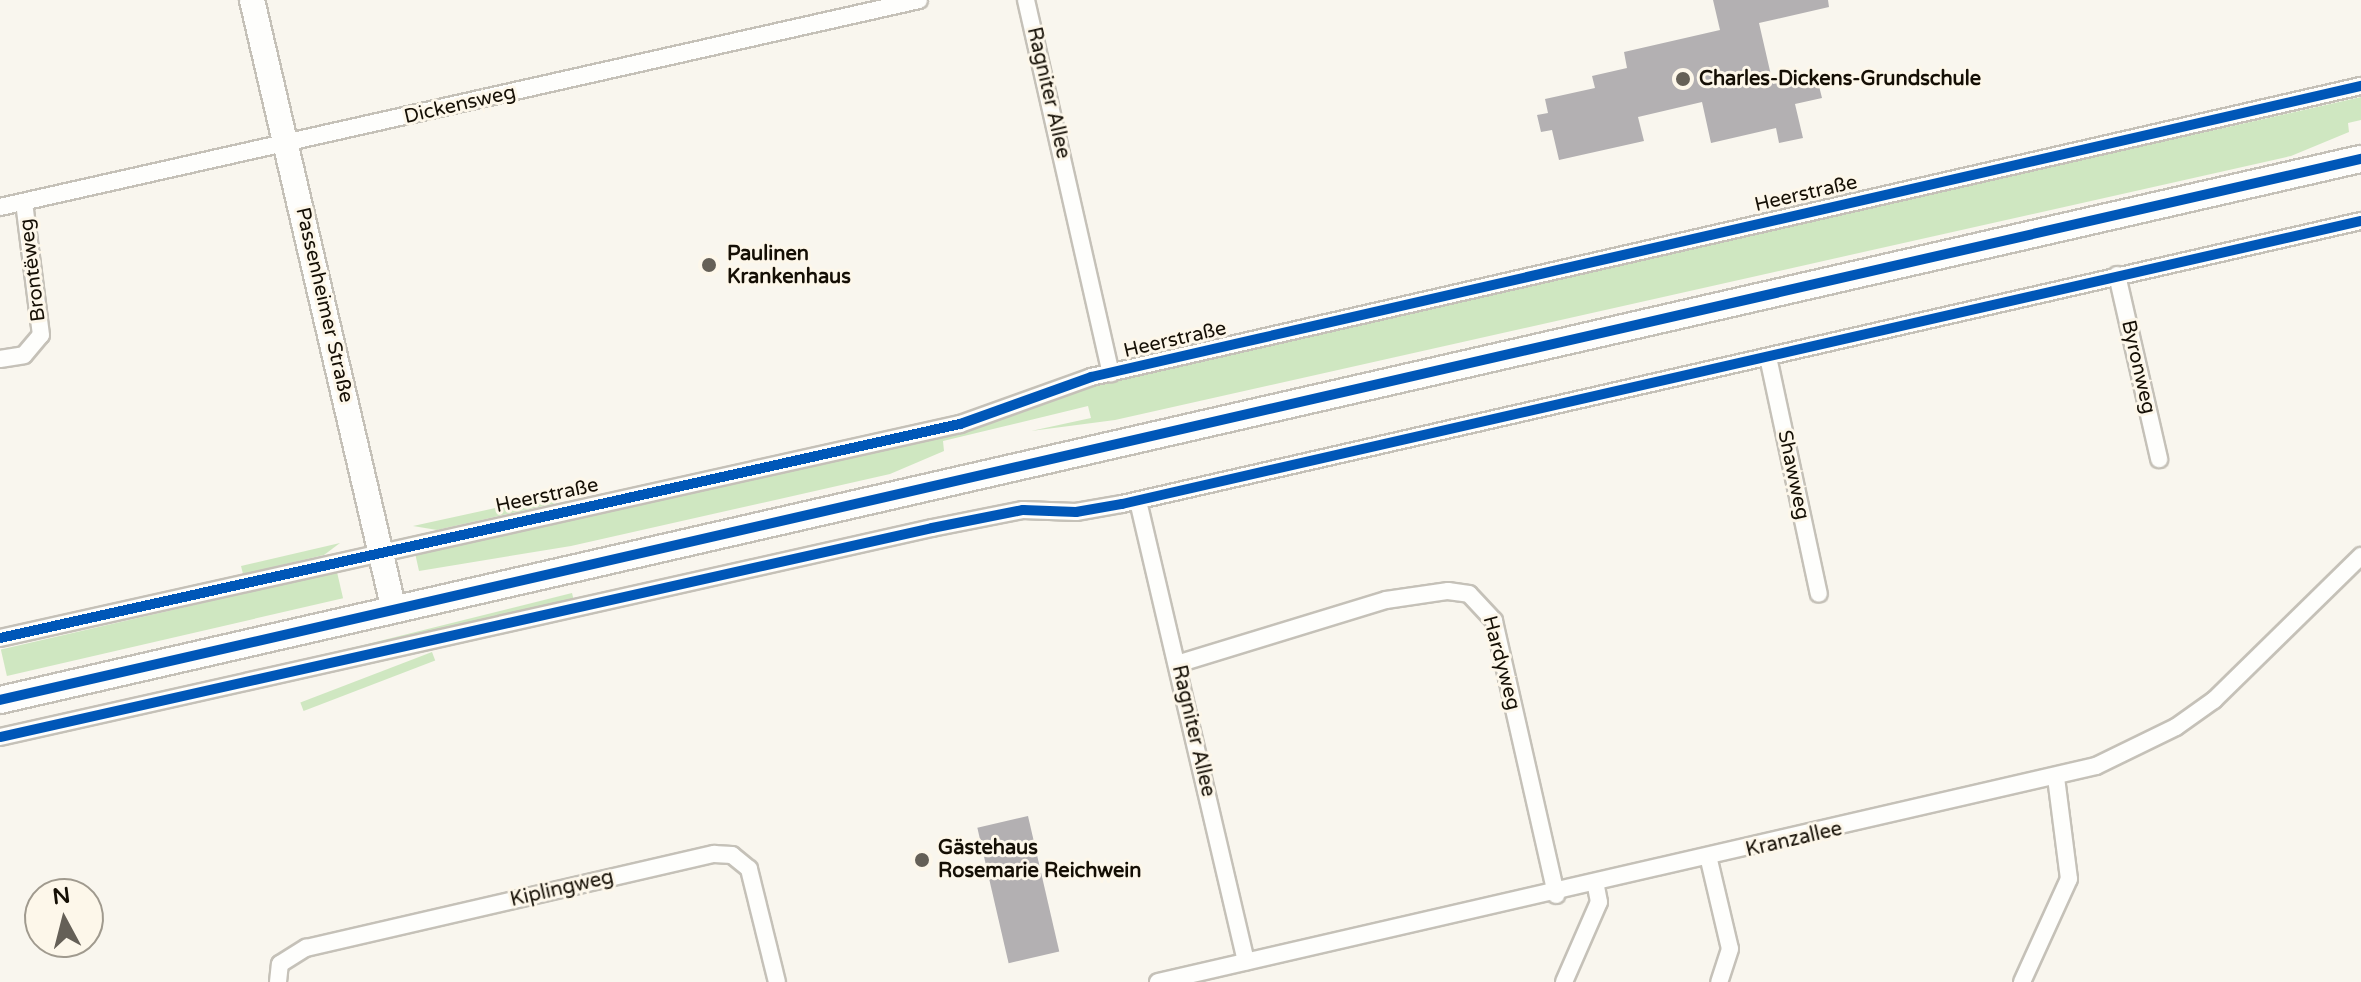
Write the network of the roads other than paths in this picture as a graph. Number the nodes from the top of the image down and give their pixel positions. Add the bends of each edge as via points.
1 (252, 0) edge
2 (919, 0) edge
3 (1026, 0) edge
4 (2361, 86) edge
5 (287, 143) junction
6 (2361, 159) edge
7 (24, 203) junction
8 (0, 207) edge
9 (2361, 221) edge
10 (2117, 275) junction
11 (1768, 357) junction
12 (0, 359) edge
13 (1111, 373) junction
14 (2159, 459) dead end
15 (1138, 501) junction
16 (381, 551) junction
17 (2361, 556) edge
18 (1819, 594) dead end
19 (394, 610) junction
20 (0, 638) edge
21 (1177, 664) junction
22 (0, 700) edge
23 (0, 737) edge
24 (2056, 778) junction
25 (1709, 860) junction
26 (1596, 886) junction
27 (1556, 895) junction
28 (1246, 961) junction
29 (278, 982) edge
30 (777, 982) edge
31 (1158, 982) edge
32 (1564, 982) edge
33 (1719, 982) edge
34 (2022, 982) edge

1 - 5 street, Passenheimer Straße
2 - 5 street, Dickensweg
3 - 13 street, Ragniter Allee
4 - 13 street, Heerstraße
5 - 7 street, Dickensweg
5 - 16 street, Passenheimer Straße
6 - 19 main road
7 - 8 street, Dickensweg
7 - 12 street, Brontëweg via 41,335 24,355
9 - 10 street
10 - 11 street
10 - 14 street, Byronweg
11 - 15 street
11 - 18 street, Shawweg
13 - 16 street, Heerstraße via 1049,388 960,424
15 - 21 street, Ragniter Allee
15 - 23 street via 1076,512 1023,510 932,528
16 - 19 street, Passenheimer Straße
16 - 20 street, Heerstraße
17 - 24 street, Kranzallee via 2214,700 2137,748
19 - 22 main road
21 - 27 street, Hardyweg via 1386,600 1448,591 1469,594 1485,605 1494,621
21 - 28 street, Ragniter Allee
24 - 25 street, Kranzallee
24 - 34 street via 2069,879
25 - 26 street, Kranzallee
25 - 33 street via 1730,949
26 - 27 street, Kranzallee
26 - 32 street via 1599,902
27 - 28 street, Kranzallee
28 - 31 street, Kranzallee
29 - 30 street, Kiplingweg via 280,964 306,948 714,854 732,855 749,869

